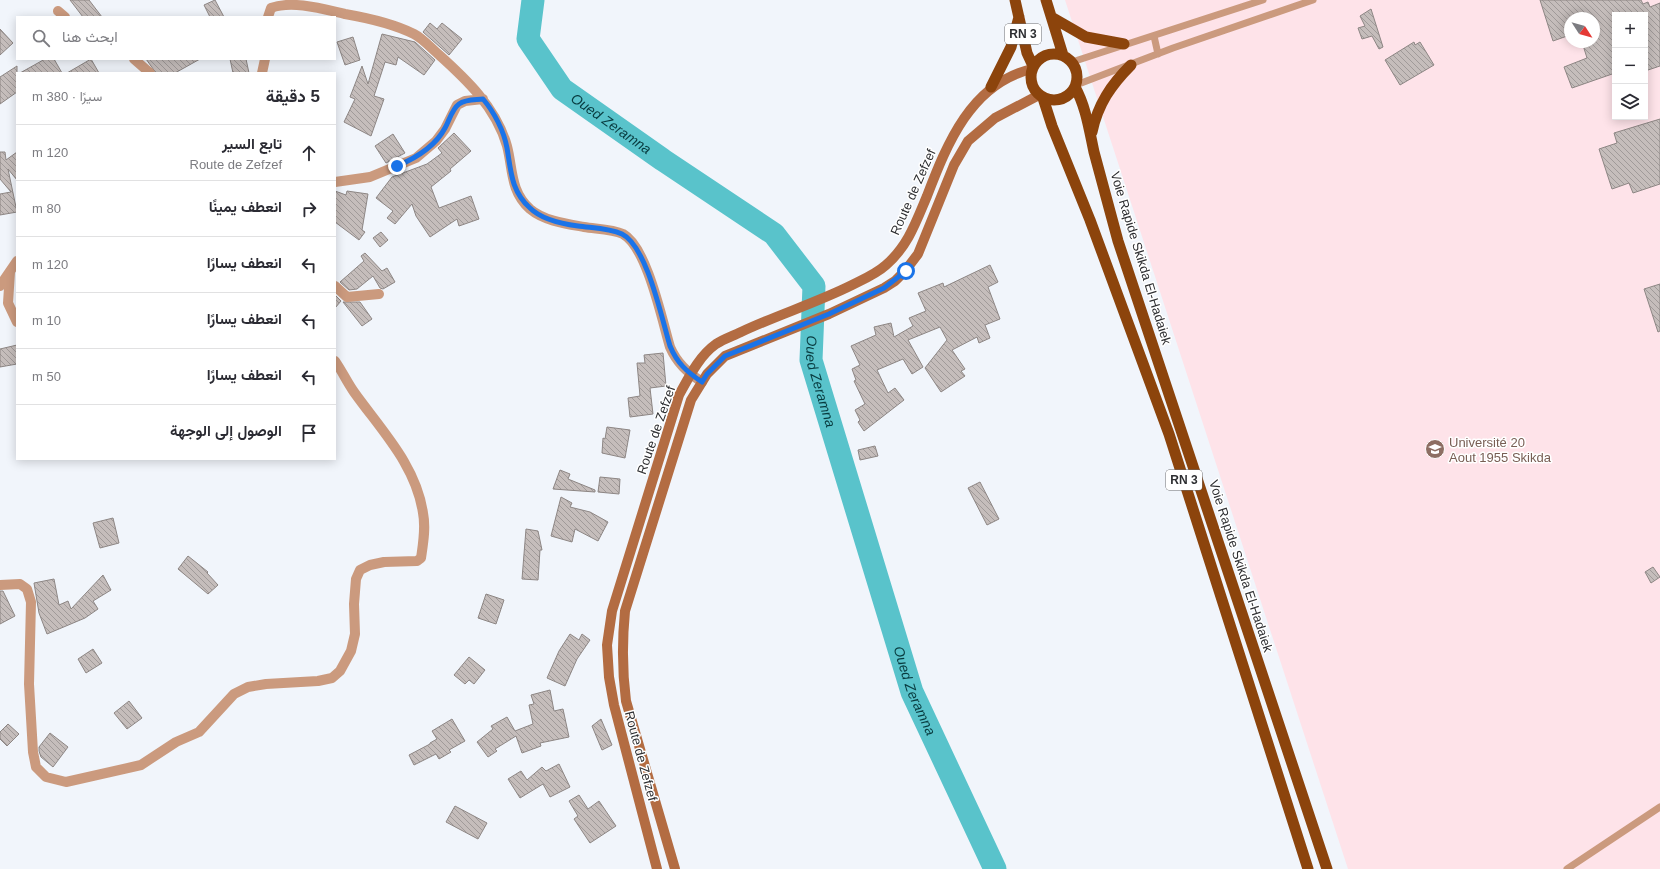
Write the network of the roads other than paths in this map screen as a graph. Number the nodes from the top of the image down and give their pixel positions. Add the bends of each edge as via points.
1 (1015, 0) edge
2 (1046, 0) edge
3 (1262, 0) edge
4 (1313, 0) edge
5 (268, 16) edge
6 (1019, 17) junction
7 (1053, 18) junction
8 (1154, 36) junction
9 (1124, 44) junction
10 (1158, 54) junction
11 (1063, 55) junction
12 (135, 60) edge
13 (265, 60) edge
14 (1072, 62) junction
15 (1131, 65) junction
16 (1032, 68) junction
17 (149, 72) edge
18 (262, 72) edge
19 (1076, 86) junction
20 (991, 88) junction
21 (1041, 97) junction
22 (483, 99) junction
23 (1091, 139) junction
24 (336, 182) edge
25 (16, 263) edge
26 (10, 272) junction
27 (0, 286) edge
28 (336, 287) edge
29 (379, 294) dead end
30 (16, 320) edge
31 (336, 363) edge
32 (690, 374) junction
33 (702, 382) junction
34 (0, 584) edge
35 (1660, 807) edge
36 (657, 869) edge
37 (675, 869) edge
38 (1308, 869) edge
39 (1327, 869) edge
40 (1568, 869) edge

1 - 6 highway, RN 3
2 - 7 highway, RN 3
3 - 8 lane
4 - 10 lane
5 - 22 street via 275,5 294,3 400,27 416,35 446,61
6 - 16 highway, RN 3
6 - 20 highway via 1012,47
7 - 9 highway via 1086,37
7 - 11 highway, RN 3
8 - 9 lane
8 - 10 lane
9 - 14 lane
10 - 15 lane
11 - 14 highway
11 - 16 highway via 1046,55
12 - 17 street
13 - 18 street
14 - 19 highway, Voie Rapide Skikda El-Hadaiek via 1077,75
15 - 19 lane
15 - 23 highway via 1104,96
16 - 20 main road, Route de Zefzef via 1018,72
16 - 21 highway via 1031,81
19 - 21 highway via 1064,98 1054,100
19 - 23 highway, Voie Rapide Skikda El-Hadaiek / RN 3
20 - 32 main road, Route de Zefzef via 970,109 957,128 944,153 914,228 896,256 877,272 824,298 772,317 716,344
21 - 33 main road, Route de Zefzef via 994,118 968,141 954,165 918,254 906,271 884,288 829,314 725,356
21 - 38 highway, RN 3 via 1090,220 1169,434
22 - 24 street via 465,101 457,105 436,141 416,158 370,177
22 - 32 street via 501,129 507,146 510,175 518,194 530,209 547,218 570,225 623,234 632,243 648,272 675,358
23 - 39 highway, Voie Rapide Skikda El-Hadaiek / RN 3 via 1118,241
25 - 26 street
26 - 27 street
26 - 30 street via 8,303
28 - 29 street via 347,297
31 - 34 street via 353,392 395,447 413,479 423,513 424,539 421,558 417,562 384,562 360,570 356,579 355,634 351,651 340,671 332,678 248,687 234,694 199,732 176,742 141,765 66,782 46,777 36,767 33,752 29,684 31,602 28,589 20,584
32 - 33 street
32 - 36 main road, Route de Zefzef via 679,394 612,611 607,645 614,705
33 - 37 main road, Route de Zefzef via 691,400 625,611 622,646 626,701
35 - 40 lane

